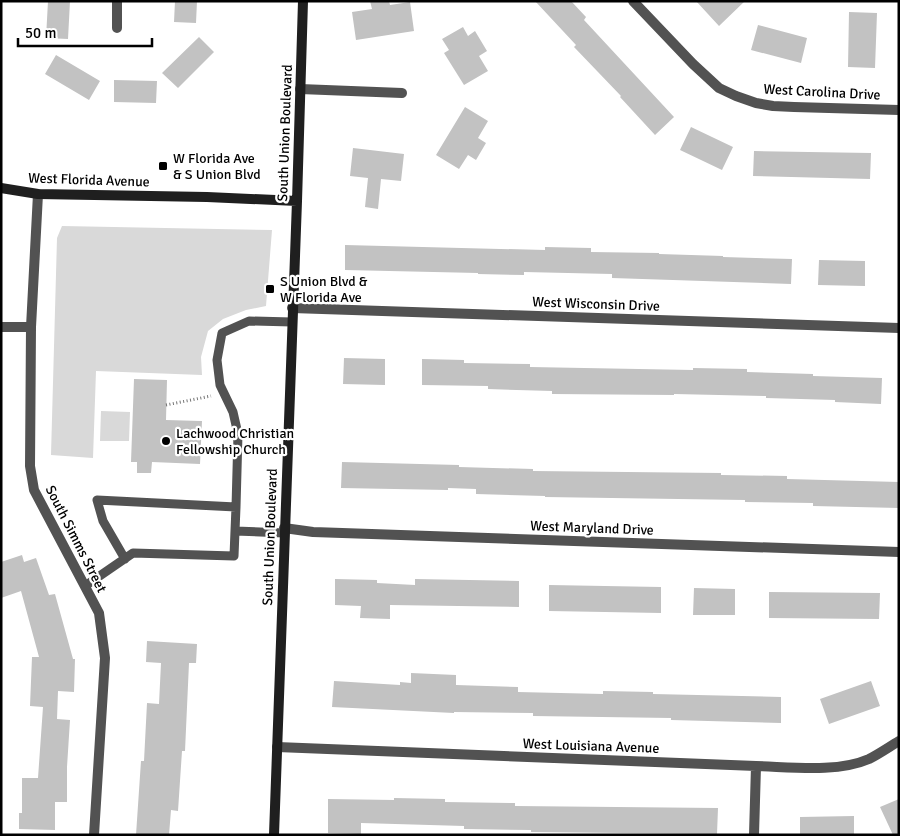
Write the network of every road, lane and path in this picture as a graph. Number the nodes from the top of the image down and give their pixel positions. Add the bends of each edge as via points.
1 (117, 1) edge
2 (303, 1) edge
3 (633, 1) edge
4 (117, 28) dead end
5 (300, 89) junction
6 (402, 93) dead end
7 (899, 110) edge
8 (1, 188) edge
9 (38, 194) junction
10 (297, 201) junction
11 (292, 308) junction
12 (292, 322) junction
13 (1, 327) edge
14 (31, 327) junction
15 (899, 328) edge
16 (224, 393) junction
17 (166, 405) dead end
18 (236, 507) junction
19 (235, 531) junction
20 (284, 531) junction
21 (899, 552) edge
22 (124, 559) junction
23 (85, 586) junction
24 (899, 741) edge
25 (277, 747) junction
26 (756, 766) junction
27 (94, 835) edge
28 (274, 835) edge
29 (754, 835) edge

1 - 4 street
2 - 5 main road, South Union Boulevard
3 - 7 street, West Carolina Drive via 719,88 736,96 773,106
5 - 6 street
5 - 10 main road, South Union Boulevard
8 - 9 main road, West Florida Avenue
9 - 10 main road, West Florida Avenue
9 - 14 street, South Simms Street
10 - 11 main road, South Union Boulevard
11 - 12 main road, South Union Boulevard
11 - 15 street, West Wisconsin Drive
12 - 16 lane via 249,321 222,333 217,360
12 - 20 main road, South Union Boulevard
13 - 14 street
14 - 23 street, South Simms Street via 30,466 34,490
16 - 17 path
16 - 18 lane via 238,434
18 - 19 lane
18 - 22 lane via 97,500 103,521
19 - 20 lane
19 - 22 lane via 234,556 134,553
20 - 21 street, West Maryland Drive
20 - 25 main road, South Union Boulevard
22 - 23 lane
23 - 27 street, South Simms Street via 99,612 105,658
24 - 26 street, West Louisiana Avenue via 867,760 850,765 828,768
25 - 26 street, West Louisiana Avenue
25 - 28 main road, South Union Boulevard
26 - 29 street

